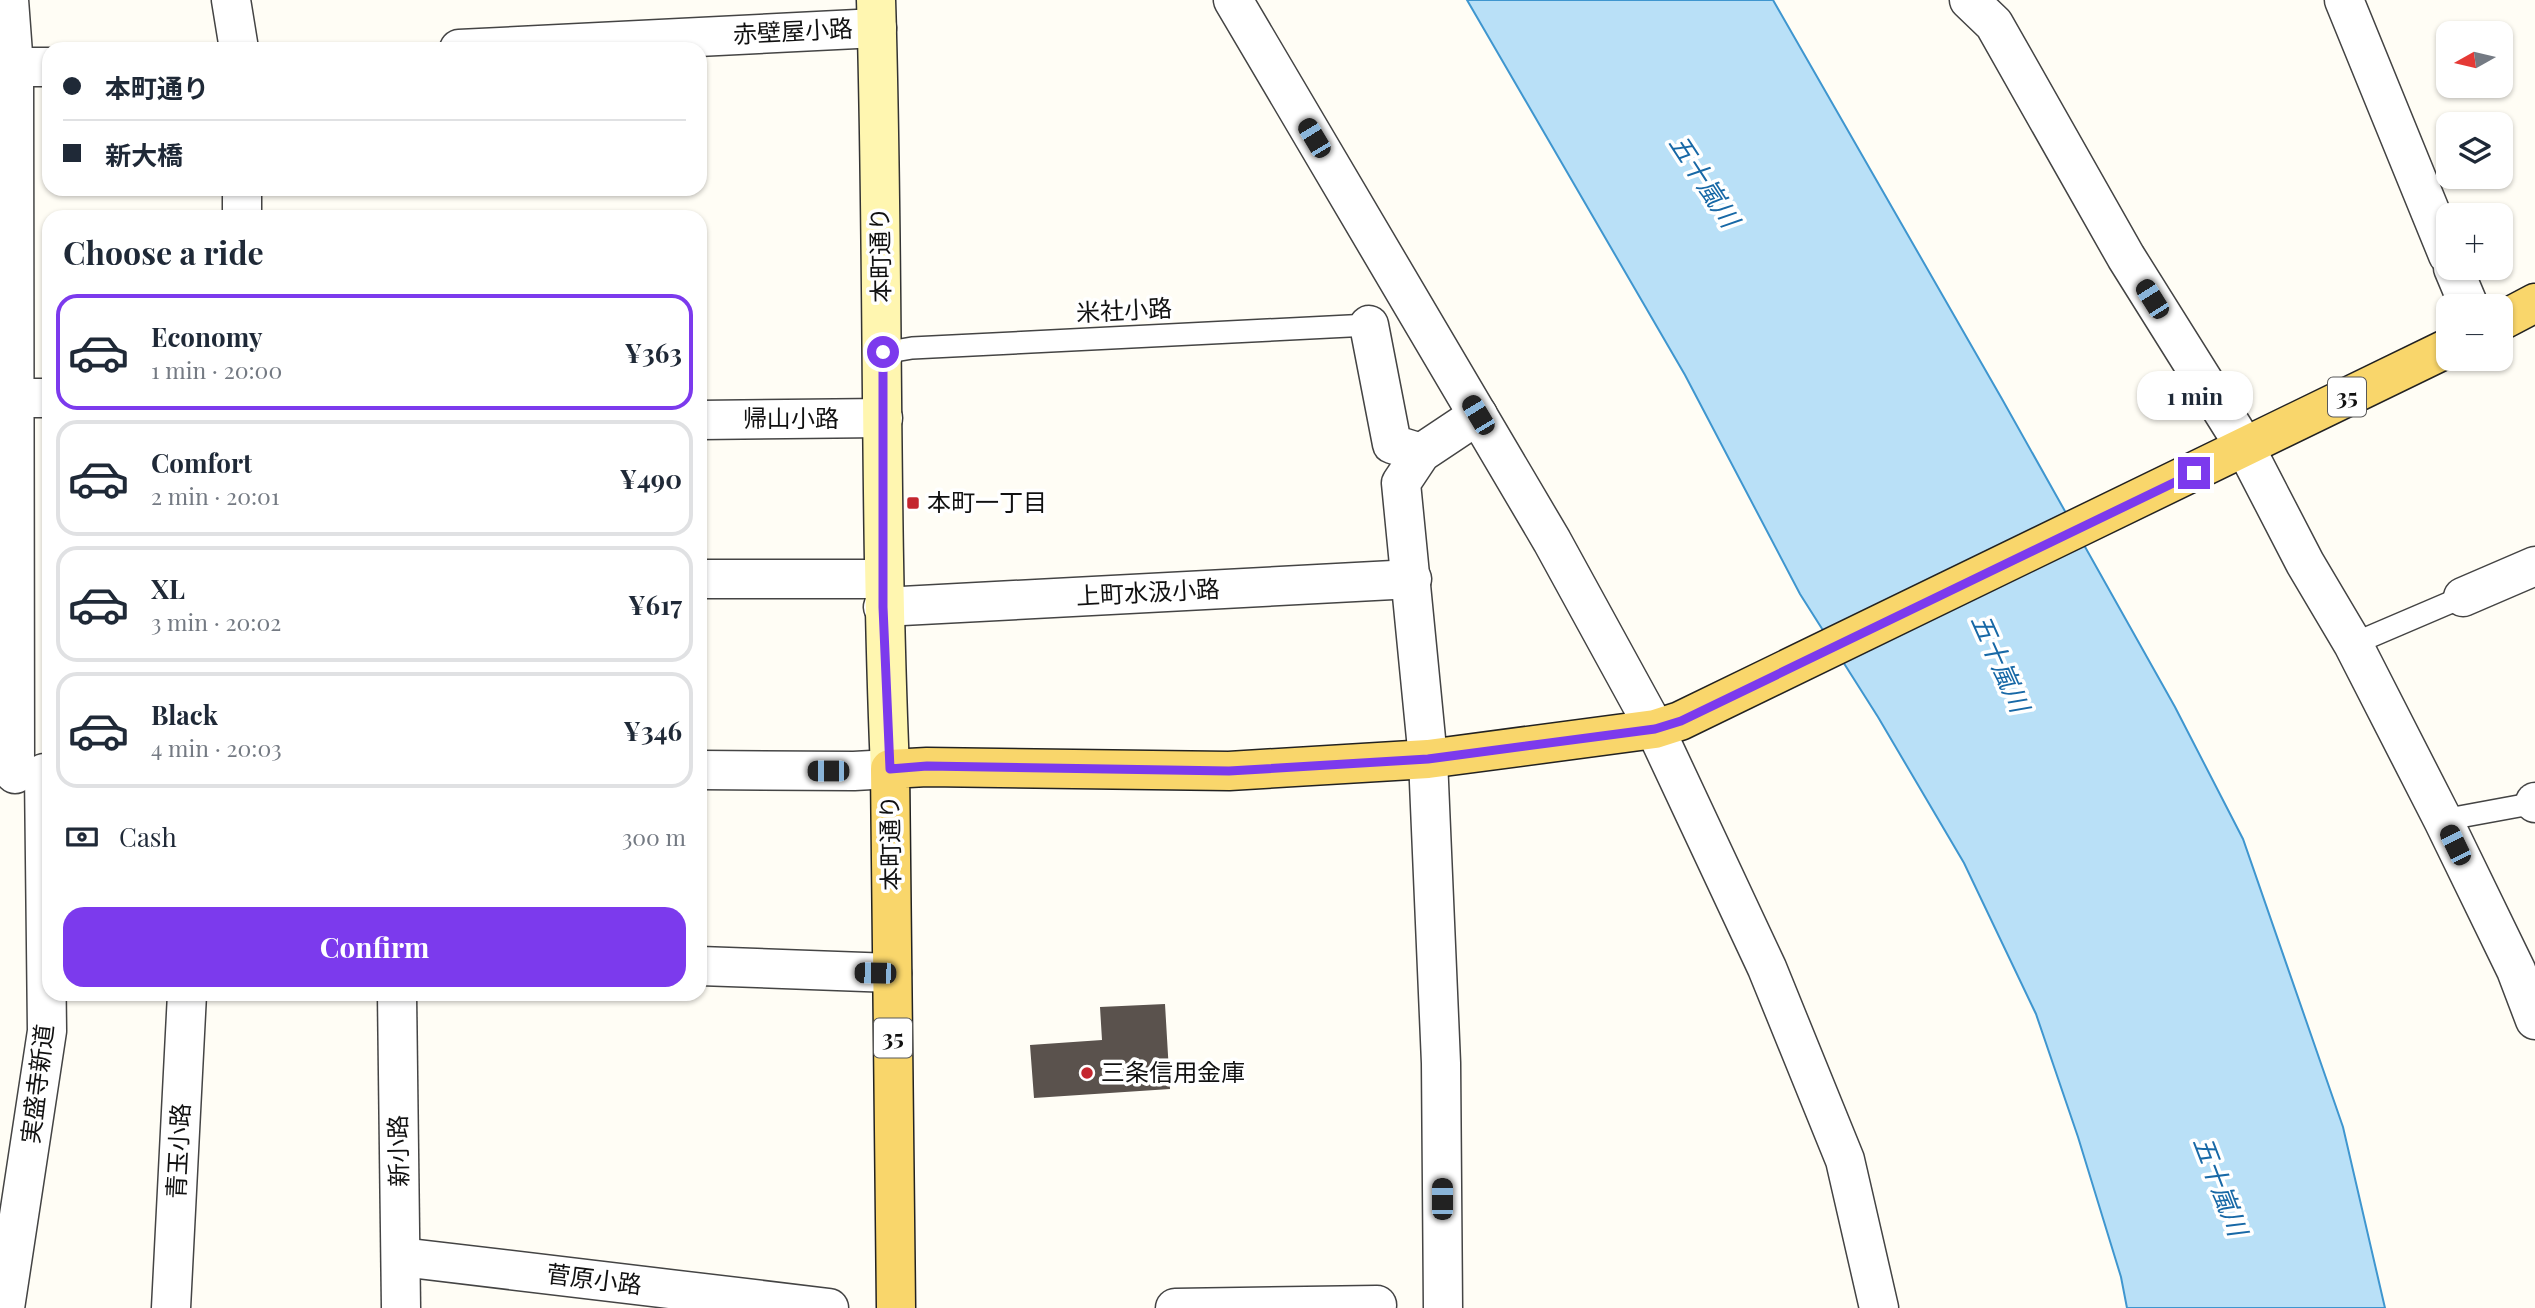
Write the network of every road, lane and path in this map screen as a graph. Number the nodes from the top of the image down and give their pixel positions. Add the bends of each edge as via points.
1 (9, 0) edge
2 (231, 0) edge
3 (1233, 0) edge
4 (2344, 0) edge
5 (1982, 8) edge
6 (876, 14) edge
7 (238, 42) edge
8 (542, 42) edge
9 (31, 67) edge
10 (7, 135) edge
11 (2436, 226) edge
12 (2535, 303) edge
13 (2513, 315) edge
14 (1369, 325) joint
15 (883, 352) junction
16 (2436, 354) edge
17 (21, 398) edge
18 (1478, 415) junction
19 (883, 418) junction
20 (707, 420) edge
21 (1420, 453) junction
22 (2232, 454) junction
23 (2535, 566) edge
24 (1412, 579) junction
25 (707, 580) edge
26 (883, 593) junction
27 (2463, 597) joint
28 (2353, 643) junction
29 (1668, 725) junction
30 (1428, 759) junction
31 (890, 769) junction
32 (707, 770) edge
33 (27, 774) edge
34 (2535, 803) edge
35 (2443, 820) junction
36 (707, 966) edge
37 (42, 967) edge
38 (2525, 968) edge
39 (892, 973) junction
40 (45, 1001) edge
41 (187, 1001) edge
42 (397, 1001) edge
43 (2535, 1020) edge
44 (401, 1257) junction
45 (1377, 1305) dead end
46 (5, 1308) edge
47 (171, 1308) edge
48 (401, 1308) edge
49 (829, 1308) edge
50 (896, 1308) edge
51 (1175, 1308) edge
52 (1443, 1308) edge
53 (1879, 1308) edge

1 - 9 street, 実盛寺新道
2 - 7 street
3 - 18 street
4 - 11 street
5 - 22 street via 2126,257
6 - 8 street, 赤壁屋小路
6 - 15 main road, 本町通り
9 - 10 street, 実盛寺新道
10 - 17 street, 実盛寺新道
12 - 13 main road
14 - 15 lane, 米社小路
14 - 21 street via 1392,444
15 - 19 main road, 本町通り
16 - 22 main road, 35
17 - 33 street, 実盛寺新道
18 - 21 street
18 - 29 street
19 - 20 street, 帰山小路
19 - 26 main road, 本町通り
21 - 24 street via 1401,483
22 - 28 street
22 - 29 main road, 35
23 - 27 street
24 - 26 street, 上町水汲小路
24 - 30 street
25 - 26 street, 上町水汲小路
26 - 31 main road, 本町通り
27 - 28 lane
28 - 35 street
29 - 30 main road, 35
29 - 53 street via 1845,1160
30 - 31 main road, 35 via 1229,771
30 - 52 street via 1441,1062
31 - 32 street
31 - 39 main road, 本町通り / 35
33 - 37 street, 実盛寺新道
34 - 35 lane
35 - 38 street
36 - 39 street
38 - 43 street
39 - 50 main road, 本町通り / 35
40 - 46 street, 実盛寺新道 via 47,1031
41 - 47 street, 青玉小路
42 - 44 street, 新小路
44 - 48 street, 新小路
44 - 49 street, 菅原小路
45 - 51 street

